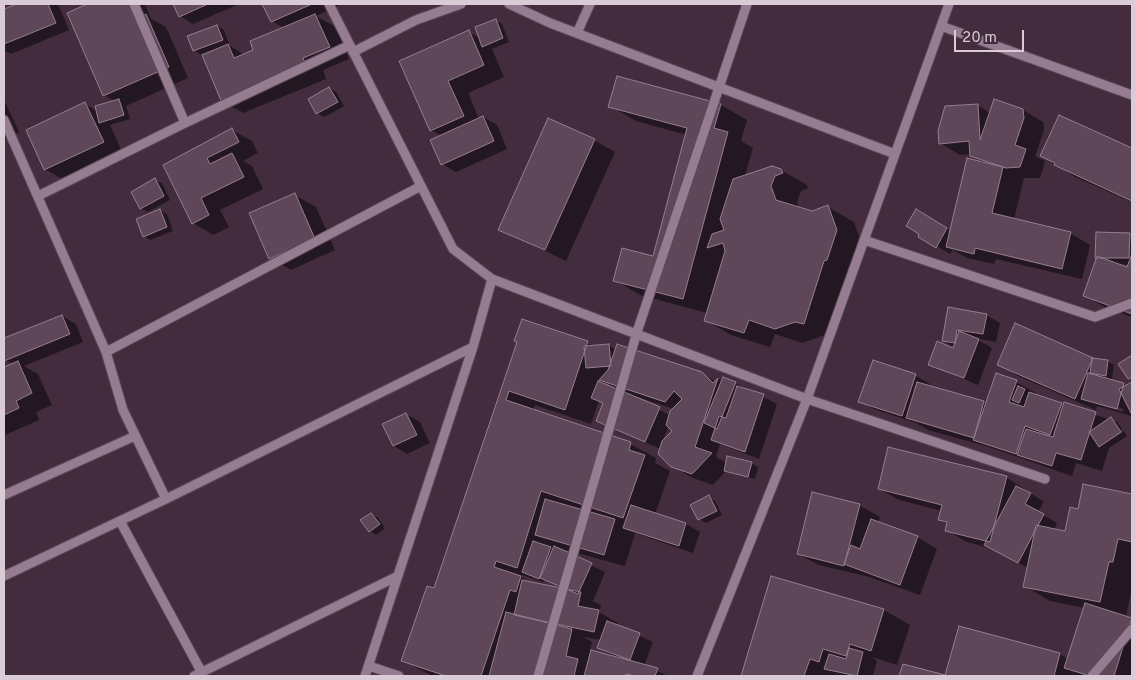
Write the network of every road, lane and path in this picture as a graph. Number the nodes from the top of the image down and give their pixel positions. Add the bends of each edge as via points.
1 (134, 4) edge
2 (329, 4) edge
3 (461, 4) edge
4 (509, 4) edge
5 (590, 4) edge
6 (747, 4) edge
7 (949, 4) edge
8 (942, 26) junction
9 (577, 33) junction
10 (352, 48) junction
11 (718, 87) junction
12 (1132, 94) edge
13 (4, 120) edge
14 (185, 123) junction
15 (895, 154) junction
16 (421, 186) junction
17 (38, 196) junction
18 (864, 240) junction
19 (492, 279) junction
20 (1132, 303) edge
21 (637, 332) junction
22 (473, 347) junction
23 (106, 352) junction
24 (807, 398) junction
25 (135, 436) junction
26 (1045, 479) dead end
27 (4, 495) edge
28 (166, 499) junction
29 (120, 521) junction
30 (4, 574) edge
31 (398, 576) junction
32 (1132, 629) edge
33 (369, 666) junction
34 (198, 674) edge
35 (365, 676) edge
36 (399, 676) edge
37 (538, 676) edge
38 (697, 676) edge
39 (1092, 676) edge

1 - 14 street
2 - 10 street
3 - 10 street
4 - 9 street
5 - 9 street
6 - 11 street
7 - 8 street
8 - 12 street
8 - 15 street
9 - 11 street
10 - 14 street
10 - 16 street
11 - 15 street
11 - 21 street
13 - 17 street
14 - 17 street
15 - 18 street
16 - 19 street via 453,249
16 - 23 street
17 - 23 street
18 - 20 street via 1095,317
18 - 24 street
19 - 21 street
19 - 22 street
21 - 24 street
21 - 37 street
22 - 28 street
22 - 31 street
23 - 25 street via 123,410
24 - 26 street
24 - 38 street
25 - 27 street
25 - 28 street
28 - 29 street
29 - 30 street
29 - 34 street
31 - 33 street
31 - 34 street
32 - 39 street
33 - 35 street
33 - 36 street

